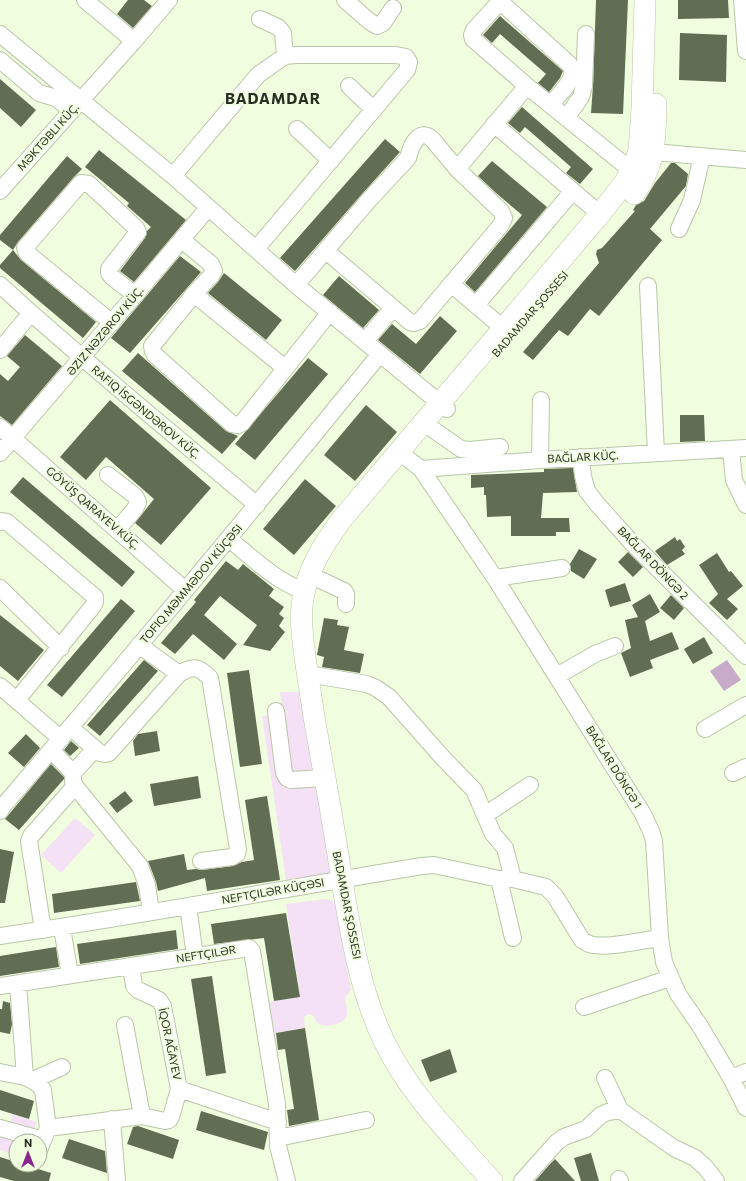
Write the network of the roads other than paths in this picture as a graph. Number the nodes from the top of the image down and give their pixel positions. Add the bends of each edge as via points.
1 (85, 0) edge
2 (169, 0) edge
3 (345, 0) edge
4 (645, 0) edge
5 (659, 0) edge
6 (742, 0) edge
7 (392, 8) dead end
8 (260, 19) dead end
9 (0, 34) edge
10 (586, 34) dead end
11 (134, 41) junction
12 (746, 51) edge
13 (285, 56) junction
14 (0, 60) edge
15 (349, 86) dead end
16 (527, 86) junction
17 (550, 105) junction
18 (76, 106) junction
19 (374, 110) junction
20 (566, 118) junction
21 (494, 124) junction
22 (297, 130) dead end
23 (646, 151) junction
24 (702, 156) junction
25 (330, 160) junction
26 (746, 160) edge
27 (457, 169) junction
28 (632, 171) junction
29 (173, 176) junction
30 (2, 184) edge
31 (573, 191) junction
32 (208, 208) junction
33 (600, 214) junction
34 (679, 229) dead end
35 (182, 240) junction
36 (256, 249) junction
37 (326, 251) junction
38 (451, 284) junction
39 (0, 285) edge
40 (296, 285) junction
41 (648, 286) dead end
42 (194, 294) junction
43 (135, 295) junction
44 (476, 305) junction
45 (393, 308) junction
46 (330, 312) junction
47 (31, 313) junction
48 (112, 323) junction
49 (503, 328) junction
50 (365, 341) junction
51 (0, 350) edge
52 (380, 354) junction
53 (82, 358) junction
54 (285, 368) junction
55 (541, 400) dead end
56 (444, 406) junction
57 (0, 427) edge
58 (431, 428) junction
59 (13, 438) junction
60 (500, 447) dead end
61 (738, 449) edge
62 (0, 453) edge
63 (656, 453) junction
64 (582, 457) junction
65 (409, 459) junction
66 (540, 460) junction
67 (108, 475) dead end
68 (257, 505) junction
69 (746, 505) edge
70 (0, 522) edge
71 (117, 530) junction
72 (229, 539) junction
73 (562, 568) dead end
74 (496, 578) junction
75 (309, 584) junction
76 (0, 588) edge
77 (185, 590) junction
78 (346, 604) dead end
79 (140, 645) junction
80 (615, 646) dead end
81 (61, 648) junction
82 (746, 656) edge
83 (179, 674) junction
84 (308, 674) junction
85 (557, 676) junction
86 (0, 686) edge
87 (17, 700) junction
88 (746, 705) edge
89 (276, 711) dead end
90 (705, 729) dead end
91 (61, 739) junction
92 (95, 749) junction
93 (325, 778) junction
94 (74, 779) junction
95 (530, 785) dead end
96 (0, 811) edge
97 (485, 815) junction
98 (201, 861) dead end
99 (342, 879) junction
100 (506, 879) junction
101 (188, 906) junction
102 (151, 912) junction
103 (62, 928) junction
104 (43, 930) junction
105 (0, 936) edge
106 (513, 938) dead end
107 (660, 938) junction
108 (195, 956) junction
109 (131, 966) junction
110 (70, 975) junction
111 (670, 978) junction
112 (18, 984) junction
113 (0, 986) edge
114 (584, 1007) dead end
115 (125, 1025) dead end
116 (62, 1067) dead end
117 (0, 1072) edge
118 (746, 1072) edge
119 (29, 1078) junction
120 (605, 1078) dead end
121 (731, 1078) junction
122 (179, 1089) junction
123 (746, 1108) edge
124 (620, 1110) junction
125 (142, 1116) junction
126 (112, 1119) junction
127 (366, 1120) dead end
128 (278, 1122) junction
129 (0, 1128) edge
130 (20, 1133) edge
131 (44, 1133) edge
132 (48, 1138) edge
133 (278, 1138) junction
134 (117, 1181) edge
135 (287, 1181) edge
136 (492, 1181) edge
137 (522, 1181) edge
138 (716, 1181) edge

1 - 11 street
2 - 11 street, MƏKTƏBLI KÜÇ.
3 - 7 street via 377,26 383,23
4 - 23 main road, BADAMDAR ŞOSSESI via 642,109
5 - 23 main road, BADAMDAR ŞOSSESI
6 - 12 street
8 - 13 street via 283,33
9 - 18 street
10 - 20 street via 584,86 581,97
11 - 18 street, MƏKTƏBLI KÜÇ.
13 - 19 street via 406,57 409,62 407,70
13 - 29 street via 258,75
14 - 18 street via 38,93
15 - 19 street
16 - 17 street
16 - 17 street via 473,39 474,30 496,6 505,6 572,69 569,82
16 - 21 street
17 - 20 street
18 - 29 street
18 - 30 street, MƏKTƏBLI KÜÇ.
19 - 25 street
20 - 28 street
21 - 27 street
21 - 31 street
22 - 25 street
23 - 24 street
23 - 28 main road, BADAMDAR ŞOSSESI
23 - 56 main road, BADAMDAR ŞOSSESI via 650,165 631,200
24 - 26 street
24 - 34 street via 692,200
25 - 36 street
27 - 37 street via 429,136 420,136 410,149 408,158
27 - 38 street via 502,211 504,218 501,225
28 - 33 main road, BADAMDAR ŞOSSESI
29 - 32 street
31 - 33 street
31 - 44 street
32 - 35 street, ƏZIZ NƏZƏROV KÜÇ.
32 - 36 street
33 - 49 main road, BADAMDAR ŞOSSESI
35 - 42 street via 211,264 214,271
35 - 43 street, ƏZIZ NƏZƏROV KÜÇ.
36 - 40 street
37 - 40 street
37 - 45 street
38 - 44 street
38 - 45 street via 420,321 410,322
39 - 47 street, RAFIQ İSGƏNDƏROV KÜÇ.
40 - 46 street
41 - 63 street
42 - 54 street
42 - 54 street via 152,346 153,351 232,424 242,424
43 - 48 street, ƏZIZ NƏZƏROV KÜÇ.
43 - 48 street via 112,277 109,269 138,232 89,184 81,183 25,248 26,253
44 - 49 street
45 - 50 street
46 - 50 street
46 - 54 street
47 - 51 street
47 - 53 street, RAFIQ İSGƏNDƏROV KÜÇ.
48 - 53 street, ƏZIZ NƏZƏROV KÜÇ.
49 - 56 main road, BADAMDAR ŞOSSESI
50 - 52 street
52 - 56 street
52 - 68 street, TOFIQ MƏMMƏDOV KÜÇƏSI
53 - 59 street, ƏZIZ NƏZƏROV KÜÇ.
53 - 68 street, RAFIQ İSGƏNDƏROV KÜÇ.
55 - 66 street
56 - 58 main road, BADAMDAR ŞOSSESI
56 - 65 main road, BADAMDAR ŞOSSESI
57 - 59 street, GÖYÜŞ QARAYEV KÜÇ.
58 - 60 street via 461,449
58 - 65 main road, BADAMDAR ŞOSSESI
59 - 62 street, ƏZIZ NƏZƏROV KÜÇ.
59 - 71 street, GÖYÜŞ QARAYEV KÜÇ.
61 - 63 street, BAĞLAR KÜÇ.
61 - 69 street via 734,480
63 - 64 street, BAĞLAR KÜÇ.
64 - 66 street, BAĞLAR KÜÇ.
64 - 82 street, BAĞLAR DÖNGƏ 2 via 587,491 598,505 632,543
65 - 66 street, BAĞLAR KÜÇ.
65 - 74 street, BAĞLAR DÖNGƏ 1
65 - 75 main road, BADAMDAR ŞOSSESI via 342,519 315,561 309,574
67 - 71 street via 135,496 138,502
68 - 72 street, TOFIQ MƏMMƏDOV KÜÇƏSI
70 - 81 street via 7,522 95,597 96,602
71 - 77 street, GÖYÜŞ QARAYEV KÜÇ.
72 - 75 street via 277,578 293,587
72 - 77 street, TOFIQ MƏMMƏDOV KÜÇƏSI
73 - 74 street
74 - 85 street, BAĞLAR DÖNGƏ 1
75 - 78 street via 344,591
75 - 84 main road, BADAMDAR ŞOSSESI via 302,605
76 - 81 street
77 - 79 street, TOFIQ MƏMMƏDOV KÜÇƏSI
79 - 83 street
79 - 91 street, TOFIQ MƏMMƏDOV KÜÇƏSI
80 - 85 street via 595,654
81 - 87 street
83 - 92 street via 110,752 100,753
83 - 98 street via 195,668 203,670 210,678 238,849 237,854 232,857
84 - 93 main road, BADAMDAR ŞOSSESI
84 - 97 street via 367,684 389,697 474,790
85 - 107 street, BAĞLAR DÖNGƏ 1 via 651,831 654,841
86 - 87 street
87 - 91 street
88 - 90 street
89 - 93 street via 284,773 287,778
91 - 92 street
91 - 94 street
91 - 96 street, TOFIQ MƏMMƏDOV KÜÇƏSI
92 - 94 street
93 - 99 main road, BADAMDAR ŞOSSESI
94 - 102 street via 140,866 147,885
94 - 104 street via 29,840
95 - 97 street
97 - 100 street via 493,834 505,848
99 - 100 street, NEFTÇILƏR KÜÇƏSI via 434,865
99 - 101 street, NEFTÇILƏR KÜÇƏSI
99 - 136 main road, BADAMDAR ŞOSSESI via 363,985 392,1058 422,1101
100 - 106 street
100 - 107 street, NEFTÇILƏR KÜÇƏSI via 546,887 555,896 582,940 594,946
101 - 102 street, NEFTÇILƏR KÜÇƏSI
101 - 108 street
102 - 103 street, NEFTÇILƏR KÜÇƏSI
103 - 104 street, NEFTÇILƏR KÜÇƏSI
103 - 110 street
104 - 105 street, NEFTÇILƏR KÜÇƏSI
107 - 111 street, BAĞLAR DÖNGƏ 1
108 - 109 street, NEFTÇILƏR
108 - 128 street, NEFTÇILƏR via 246,948 252,952
109 - 110 street, NEFTÇILƏR
109 - 122 street, İQOR AĞAYEV via 134,986 159,1000 163,1006
110 - 112 street, NEFTÇILƏR
111 - 114 street
111 - 121 street, BAĞLAR DÖNGƏ 1
112 - 113 street, NEFTÇILƏR
112 - 119 street
115 - 125 street
116 - 119 street
117 - 119 street
118 - 121 street
119 - 131 street via 43,1090
120 - 124 street
121 - 123 street, BAĞLAR DÖNGƏ 1
122 - 125 street, İQOR AĞAYEV via 172,1117 168,1120
122 - 128 street, İQOR AĞAYEV
124 - 137 street via 602,1115 586,1129 557,1142
124 - 138 street via 674,1148 695,1158
125 - 126 street, İQOR AĞAYEV
126 - 132 street, İQOR AĞAYEV
126 - 134 street
127 - 133 street
128 - 133 street, NEFTÇILƏR
129 - 130 street
133 - 135 street, NEFTÇILƏR

